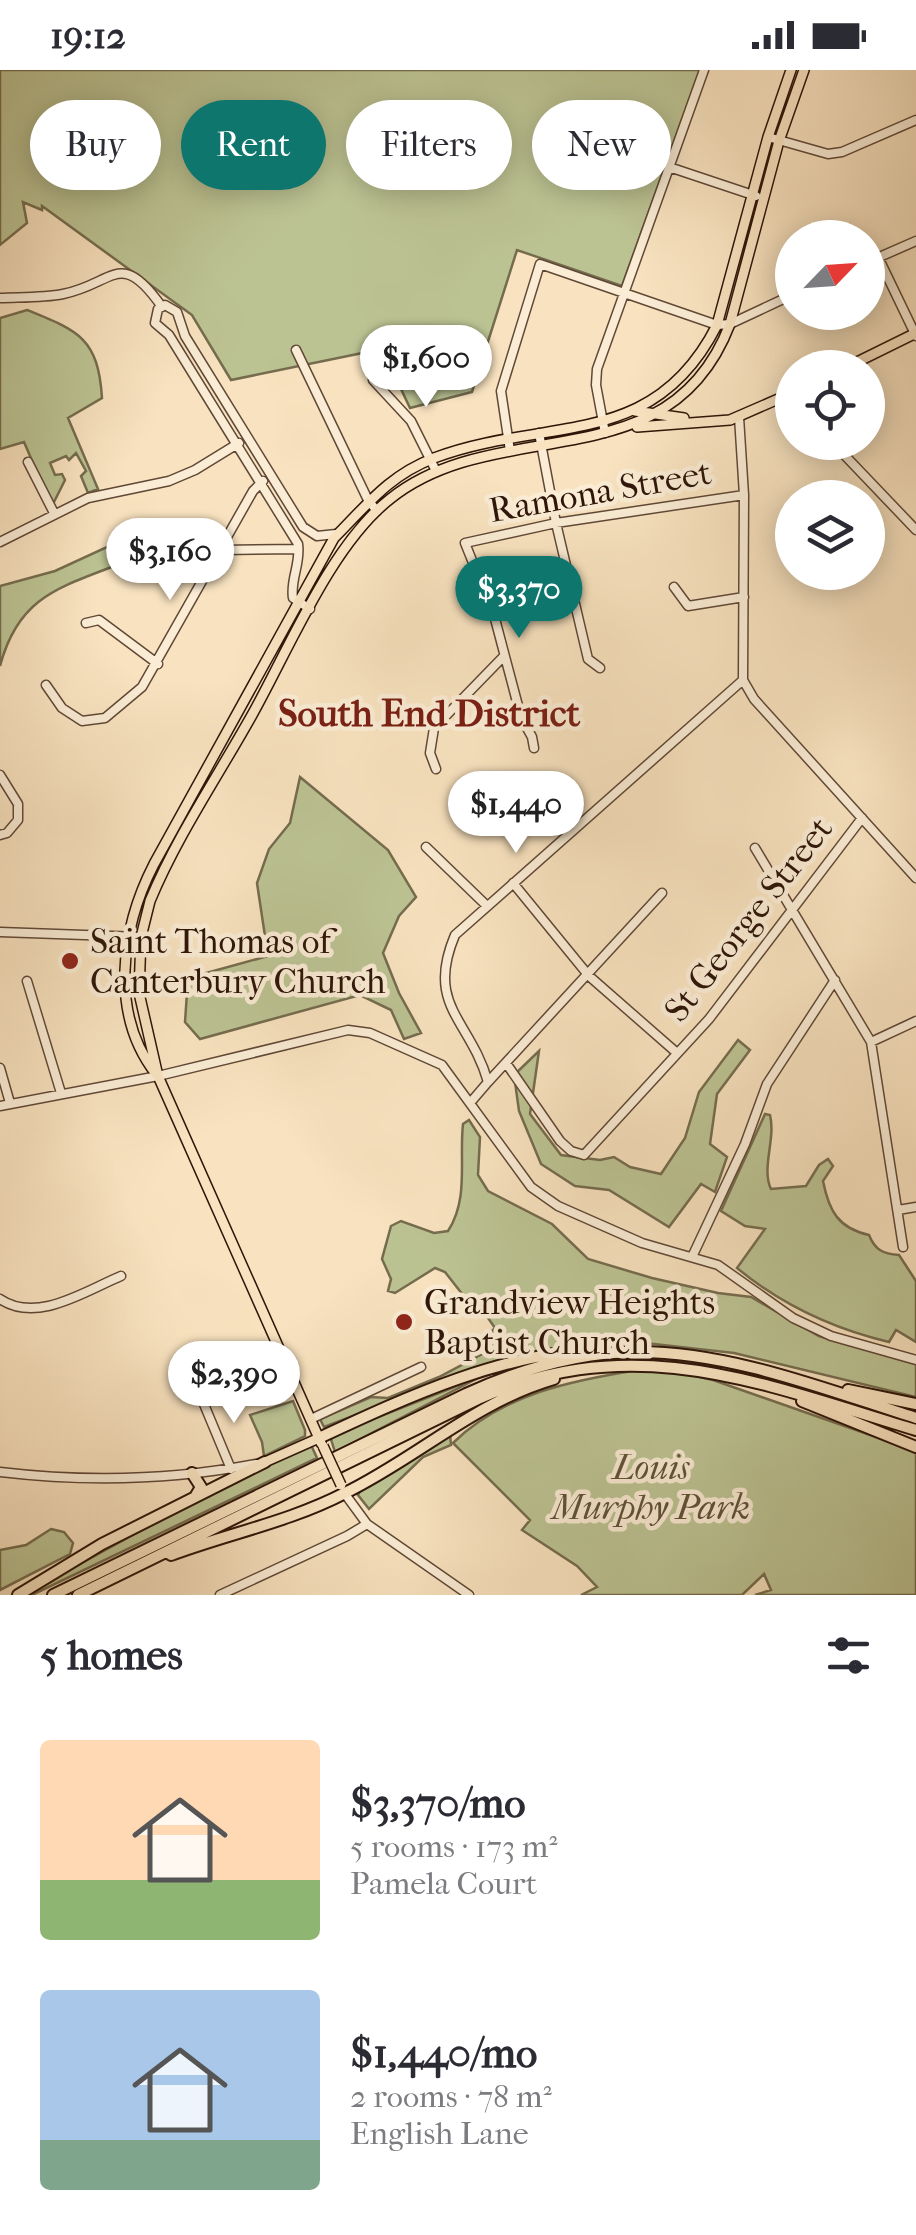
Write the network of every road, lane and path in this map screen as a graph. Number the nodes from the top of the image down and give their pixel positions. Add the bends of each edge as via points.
1 (704, 70) edge
2 (791, 70) edge
3 (804, 70) edge
4 (916, 120) edge
5 (768, 137) junction
6 (780, 141) junction
7 (671, 161) edge
8 (671, 168) edge
9 (661, 190) edge
10 (754, 195) junction
11 (765, 198) junction
12 (916, 241) edge
13 (885, 254) edge
14 (885, 272) edge
15 (624, 293) junction
16 (0, 298) edge
17 (775, 303) edge
18 (162, 306) junction
19 (730, 324) junction
20 (717, 325) junction
21 (915, 335) edge
22 (296, 350) dead end
23 (883, 350) edge
24 (374, 363) dead end
25 (676, 401) junction
26 (775, 402) edge
27 (632, 411) junction
28 (656, 413) junction
29 (679, 417) junction
30 (739, 417) junction
31 (696, 420) junction
32 (602, 422) junction
33 (619, 430) junction
34 (605, 433) junction
35 (539, 434) junction
36 (248, 438) junction
37 (508, 438) junction
38 (237, 444) junction
39 (541, 446) junction
40 (510, 452) junction
41 (431, 459) junction
42 (849, 460) edge
43 (28, 462) dead end
44 (252, 470) junction
45 (436, 471) junction
46 (272, 477) junction
47 (260, 483) junction
48 (253, 492) junction
49 (744, 494) junction
50 (368, 500) junction
51 (377, 511) junction
52 (54, 513) junction
53 (295, 514) junction
54 (284, 522) junction
55 (556, 523) junction
56 (916, 530) edge
57 (335, 536) junction
58 (0, 542) edge
59 (346, 548) junction
60 (298, 549) junction
61 (222, 550) junction
62 (674, 587) dead end
63 (744, 597) junction
64 (297, 601) junction
65 (310, 609) junction
66 (86, 623) dead end
67 (504, 656) junction
68 (158, 664) junction
69 (600, 668) dead end
70 (743, 680) junction
71 (46, 686) dead end
72 (534, 748) dead end
73 (436, 769) dead end
74 (0, 775) edge
75 (862, 818) junction
76 (183, 826) junction
77 (0, 835) edge
78 (426, 847) dead end
79 (755, 848) dead end
80 (916, 878) edge
81 (513, 883) junction
82 (662, 894) dead end
83 (487, 906) junction
84 (794, 911) junction
85 (0, 932) edge
86 (128, 936) junction
87 (141, 937) junction
88 (590, 976) junction
89 (835, 980) junction
90 (27, 981) dead end
91 (916, 1021) edge
92 (870, 1042) junction
93 (676, 1053) junction
94 (506, 1064) junction
95 (0, 1068) edge
96 (158, 1076) junction
97 (488, 1082) junction
98 (61, 1094) junction
99 (470, 1102) junction
100 (10, 1104) junction
101 (0, 1106) edge
102 (916, 1207) edge
103 (898, 1210) junction
104 (902, 1247) dead end
105 (692, 1257) junction
106 (122, 1276) dead end
107 (0, 1299) edge
108 (631, 1352) junction
109 (916, 1360) edge
110 (622, 1364) junction
111 (421, 1367) dead end
112 (790, 1378) junction
113 (760, 1384) junction
114 (201, 1397) dead end
115 (916, 1404) edge
116 (916, 1418) edge
117 (310, 1419) junction
118 (916, 1430) edge
119 (321, 1442) junction
120 (916, 1447) edge
121 (265, 1462) junction
122 (232, 1468) junction
123 (0, 1472) edge
124 (192, 1473) junction
125 (343, 1490) junction
126 (195, 1496) junction
127 (367, 1524) junction
128 (129, 1569) junction
129 (18, 1595) edge
130 (53, 1595) edge
131 (78, 1595) edge
132 (220, 1595) edge
133 (468, 1595) edge

1 - 7 street
2 - 5 main road
3 - 6 main road
4 - 6 street via 842,152
5 - 6 street
5 - 10 main road
6 - 11 main road
8 - 10 street
9 - 15 street
10 - 11 street
10 - 20 main road
11 - 19 main road
12 - 13 street
14 - 21 street
15 - 20 street
15 - 32 street via 596,376
15 - 37 street via 540,264 501,391
16 - 18 street via 65,294 131,274
17 - 19 street
18 - 36 street via 177,312
18 - 38 street via 156,323
19 - 20 street
19 - 25 main road via 708,366
20 - 27 main road via 682,377
21 - 23 main road
22 - 50 street
24 - 41 street via 372,380 411,421
25 - 28 main road
25 - 29 main road
26 - 30 main road
27 - 28 main road
27 - 32 main road
28 - 29 main road
28 - 33 main road
29 - 31 main road
30 - 31 main road
30 - 49 street
31 - 33 main road
32 - 34 street
32 - 35 main road
33 - 34 main road
34 - 39 main road
35 - 37 main road
35 - 39 street
36 - 38 street
36 - 46 street
37 - 40 street
37 - 41 main road
38 - 44 street
38 - 52 street via 169,480 95,495
39 - 40 main road
39 - 55 street
40 - 45 main road
41 - 45 street
41 - 50 main road
42 - 56 street
43 - 52 street
44 - 47 street
44 - 48 street
45 - 51 main road
46 - 47 street
46 - 53 street
47 - 48 street
47 - 54 street
48 - 61 street
49 - 55 street, Ramona Street
49 - 63 street
50 - 51 street
50 - 57 main road
51 - 59 main road
52 - 58 street
53 - 54 street
53 - 57 street via 309,533
54 - 60 street
55 - 67 street, Ramona Street via 465,544
55 - 69 street via 588,658
57 - 59 street
57 - 64 main road
59 - 65 main road
60 - 61 street
60 - 64 street via 292,584
61 - 68 street
62 - 63 street via 688,606
63 - 70 street
64 - 65 street
64 - 76 main road
65 - 76 main road
66 - 68 street via 100,620
67 - 72 street
67 - 73 street via 434,728 430,753
68 - 71 street via 136,694 97,720 74,718
70 - 75 street
70 - 81 street
74 - 77 street via 18,804 18,820
75 - 80 street
75 - 84 street, St George Street
76 - 86 main road via 144,883
76 - 87 main road
78 - 83 street
79 - 84 street
81 - 83 street
81 - 88 street
82 - 88 street
83 - 97 street via 455,934 444,961 445,996
84 - 89 street
84 - 93 street, St George Street
85 - 86 street
86 - 87 street
86 - 96 main road via 130,1018
87 - 96 main road via 139,993
88 - 93 street
88 - 94 street
89 - 92 street
89 - 105 street via 767,1084
90 - 98 street
91 - 92 street
92 - 103 street
93 - 94 street, St George Street via 584,1155 560,1141
94 - 97 street
95 - 100 street
96 - 98 street
96 - 99 street via 348,1030 442,1064
96 - 117 main road
97 - 99 street
98 - 100 street
99 - 105 street via 532,1187 558,1206 616,1234
100 - 101 street
102 - 103 street
103 - 104 street
105 - 109 street via 718,1264 831,1336
106 - 107 street via 48,1307 13,1308
108 - 112 highway via 700,1358
108 - 119 highway via 518,1360 391,1406
108 - 130 highway via 553,1363 480,1387
110 - 113 highway via 685,1367
110 - 125 highway via 501,1399
110 - 128 highway via 558,1372 499,1390
111 - 117 street
112 - 115 highway
112 - 116 highway
113 - 118 highway
113 - 120 highway
114 - 122 street
117 - 119 main road
119 - 121 main road
119 - 125 main road, bridge
121 - 122 street
121 - 126 highway
122 - 124 street
123 - 124 street via 81,1478
124 - 126 highway via 201,1486
125 - 127 street
125 - 128 highway via 252,1532
126 - 129 highway
127 - 132 street
127 - 133 street
128 - 131 highway

